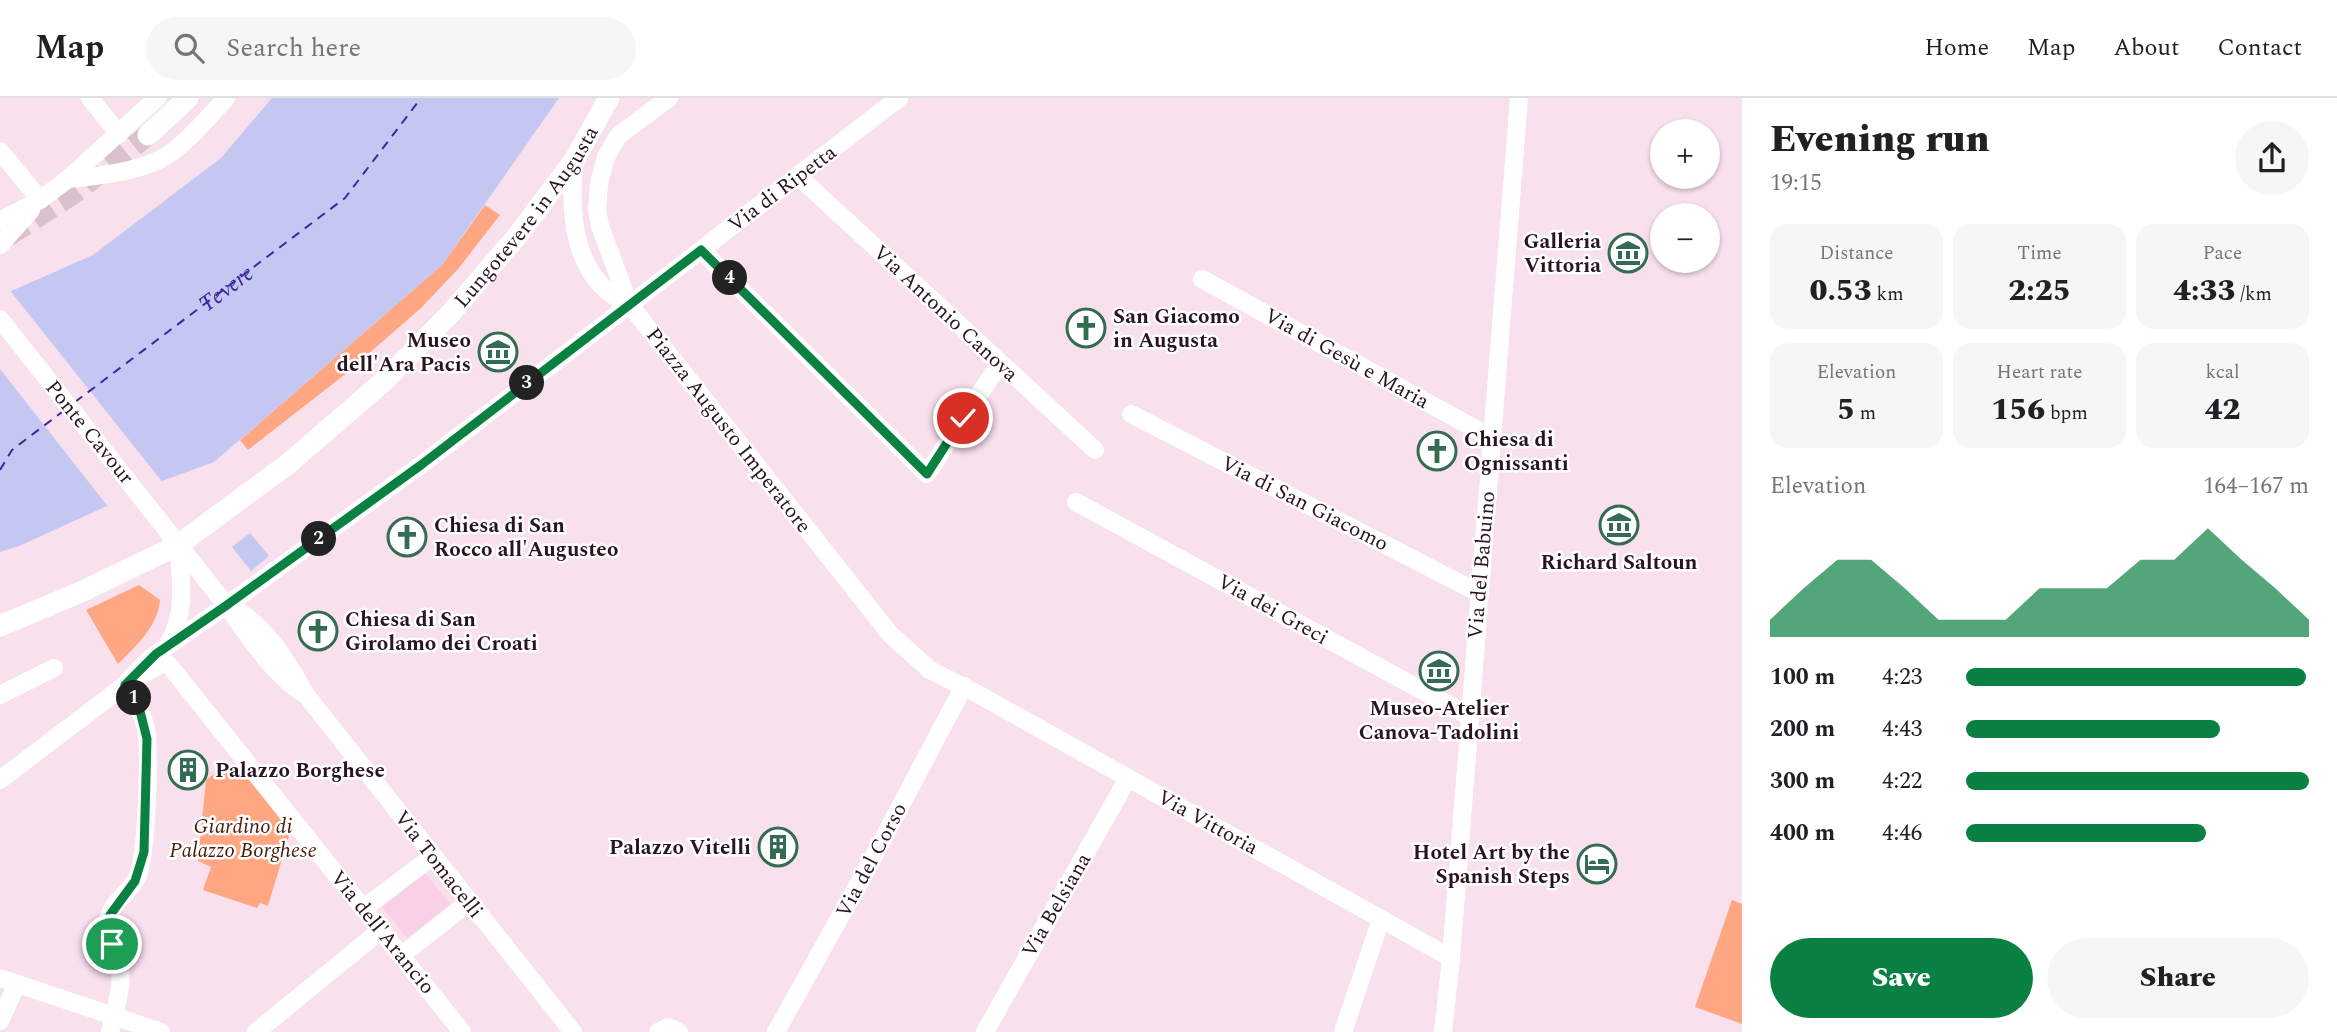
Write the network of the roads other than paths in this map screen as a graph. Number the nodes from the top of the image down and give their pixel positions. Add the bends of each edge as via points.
1 (90, 98) edge
2 (157, 98) edge
3 (188, 98) edge
4 (226, 98) edge
5 (609, 98) edge
6 (669, 98) edge
7 (899, 98) edge
8 (1519, 98) edge
9 (119, 134) junction
10 (148, 135) tunnel mouth
11 (0, 151) edge
12 (575, 159) junction
13 (798, 176) junction
14 (68, 179) junction
15 (40, 200) junction
16 (0, 221) edge
17 (0, 245) edge
18 (701, 250) junction
19 (1202, 279) dead end
20 (629, 304) junction
21 (0, 319) edge
22 (1000, 363) junction
23 (1131, 414) dead end
24 (1492, 438) junction
25 (1095, 450) dead end
26 (1076, 502) dead end
27 (178, 545) junction
28 (1479, 593) junction
29 (227, 605) junction
30 (0, 626) edge
31 (166, 647) junction
32 (54, 668) dead end
33 (125, 685) junction
34 (964, 686) junction
35 (0, 695) edge
36 (1469, 716) junction
37 (1128, 778) junction
38 (0, 780) edge
39 (433, 856) junction
40 (470, 902) junction
41 (364, 908) junction
42 (1381, 919) junction
43 (382, 930) junction
44 (402, 955) junction
45 (1451, 958) junction
46 (13, 982) edge
47 (0, 1021) edge
48 (112, 1023) edge
49 (132, 1032) edge
50 (161, 1032) edge
51 (256, 1032) edge
52 (462, 1032) edge
53 (573, 1032) edge
54 (776, 1032) edge
55 (985, 1032) edge
56 (1343, 1032) edge
57 (1443, 1032) edge

1 - 9 street
2 - 9 street
3 - 10 main road
4 - 14 street via 165,157
5 - 12 main road, Lungotevere in Augusta
6 - 20 street via 618,136 599,183 600,226
7 - 13 street, Via di Ripetta
8 - 24 street, Via del Babuino
9 - 14 street
11 - 15 street
12 - 20 street via 571,200 582,254 603,289
12 - 27 main road, Lungotevere in Augusta via 519,235 408,359 288,464
13 - 18 street, Via di Ripetta
13 - 22 street, Via Antonio Canova
14 - 15 street
15 - 16 street
15 - 17 street
18 - 20 street, Via di Ripetta
18 - 22 street via 927,474
19 - 24 street, Via di Gesù e Maria
20 - 29 street, Via di Ripetta via 421,465
20 - 34 street, Piazza Augusto Imperatore via 900,645 930,670
21 - 27 street, Ponte Cavour
22 - 25 street, Via Antonio Canova
23 - 28 street, Via di San Giacomo
24 - 28 street, Via del Babuino
26 - 36 street, Via dei Greci
27 - 29 street, Ponte Cavour
27 - 30 main road, Lungotevere in Augusta
27 - 31 street via 181,609
28 - 36 street, Via del Babuino
29 - 31 street, Via di Ripetta
29 - 39 street, Via Tomacelli via 258,626 306,695
31 - 33 street, Via di Ripetta
32 - 35 street
33 - 38 street
33 - 41 street, Via dell'Arancio via 161,664 173,668
33 - 48 street via 140,711 147,739 144,852 137,877 108,920 120,970
34 - 37 street, Via Vittoria
34 - 54 street, Via del Corso
36 - 45 street, Via del Babuino
37 - 42 street, Via Vittoria
37 - 55 street, Via Belsiana
39 - 40 street, Via Tomacelli
39 - 41 street
40 - 44 street
40 - 53 street, Via Tomacelli
41 - 43 street, Via dell'Arancio
42 - 45 street, Via Vittoria
42 - 56 street
43 - 44 street, Via dell'Arancio
43 - 51 street
44 - 52 street, Via dell'Arancio
45 - 57 street, Via del Babuino
46 - 47 street
46 - 48 street
48 - 49 street
48 - 50 street

